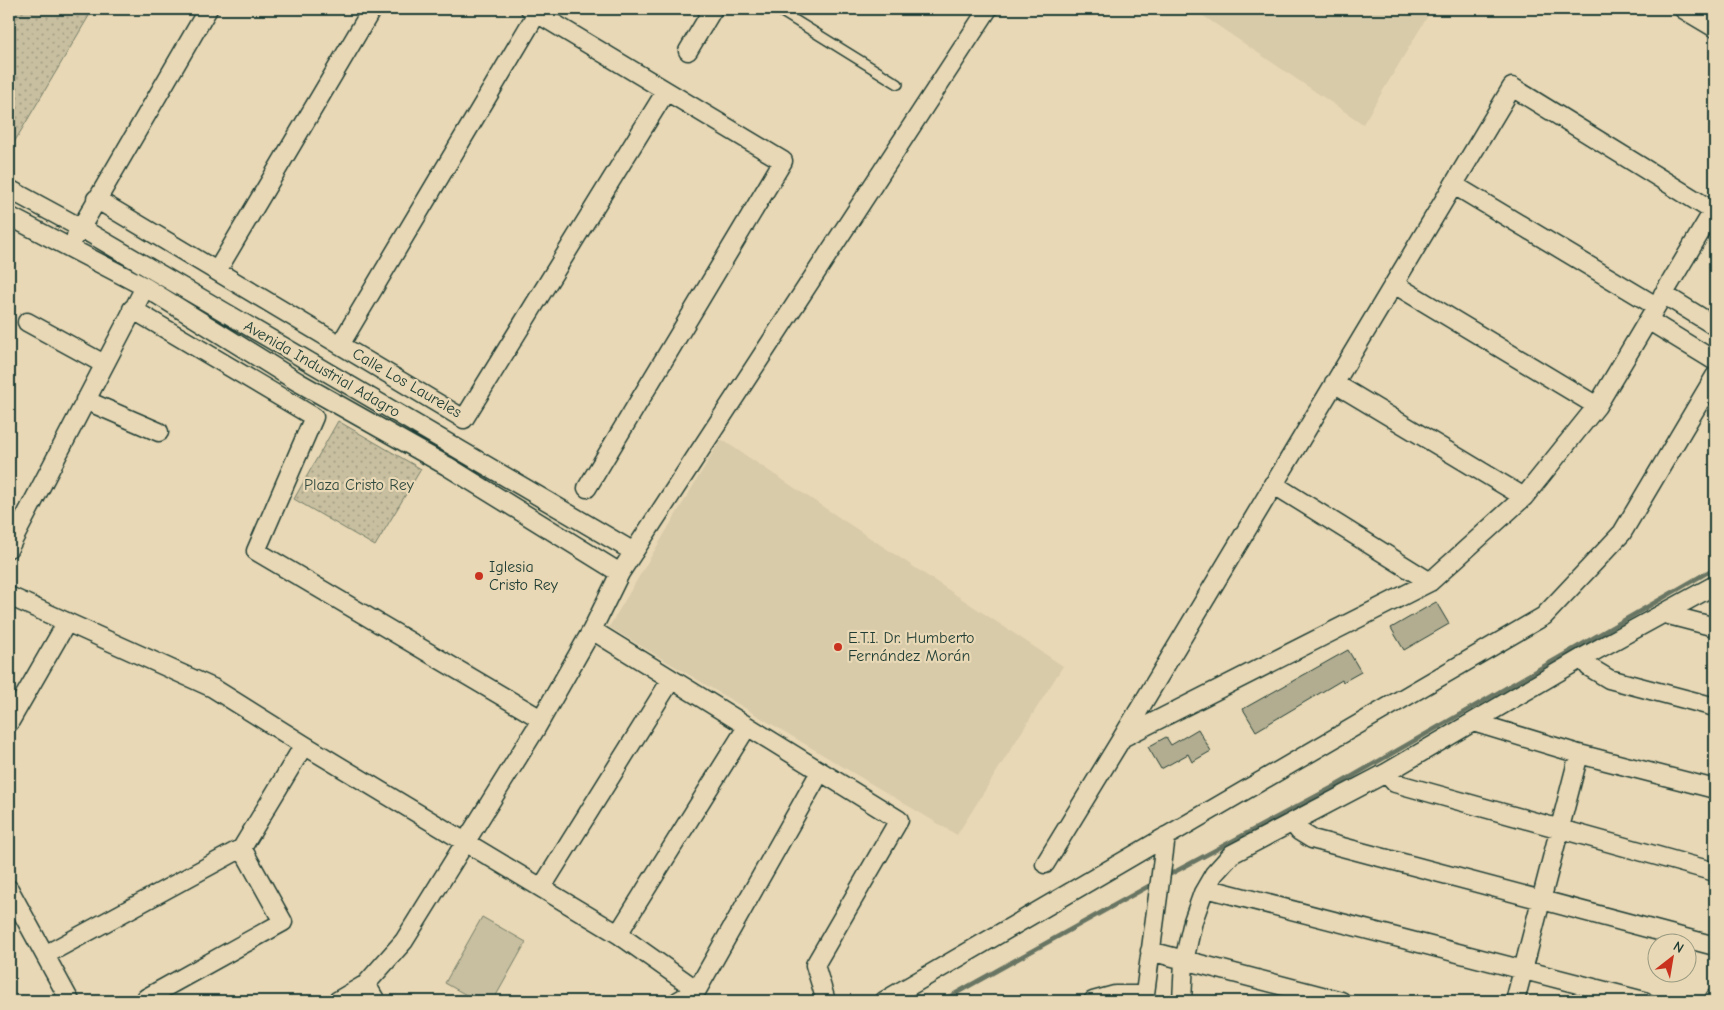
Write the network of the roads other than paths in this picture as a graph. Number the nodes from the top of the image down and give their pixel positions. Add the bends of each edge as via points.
1 (208, 9) edge
2 (372, 9) edge
3 (713, 9) edge
4 (777, 9) edge
5 (988, 9) edge
6 (1683, 9) edge
7 (534, 11) edge
8 (1715, 28) edge
9 (688, 50) dead end
10 (898, 84) dead end
11 (666, 91) junction
12 (1454, 185) junction
13 (9, 189) edge
14 (96, 199) junction
15 (1714, 209) edge
16 (9, 216) edge
17 (81, 228) junction
18 (70, 248) junction
19 (217, 271) junction
20 (1394, 284) junction
21 (145, 288) junction
22 (1656, 307) junction
23 (132, 309) junction
24 (27, 322) dead end
25 (1715, 326) edge
26 (340, 345) junction
27 (1715, 361) edge
28 (104, 364) junction
29 (1715, 376) edge
30 (1334, 383) junction
31 (85, 400) junction
32 (1597, 406) junction
33 (159, 432) dead end
34 (1273, 484) junction
35 (587, 488) dead end
36 (1524, 497) junction
37 (9, 548) edge
38 (634, 552) junction
39 (620, 573) junction
40 (1430, 582) junction
41 (1715, 585) edge
42 (9, 596) edge
43 (1665, 614) junction
44 (67, 622) junction
45 (1715, 627) edge
46 (592, 630) junction
47 (1582, 658) junction
48 (671, 680) junction
49 (1715, 707) edge
50 (541, 719) junction
51 (1473, 722) junction
52 (9, 724) edge
53 (747, 727) junction
54 (1122, 738) junction
55 (304, 746) junction
56 (1579, 754) junction
57 (820, 772) junction
58 (1386, 773) junction
59 (1715, 789) edge
60 (1292, 822) junction
61 (1560, 829) junction
62 (1166, 836) junction
63 (466, 841) junction
64 (242, 848) junction
65 (1045, 864) dead end
66 (1715, 872) edge
67 (542, 887) junction
68 (1206, 888) junction
69 (9, 889) edge
70 (1542, 900) junction
71 (618, 934) junction
72 (1715, 946) edge
73 (1150, 951) junction
74 (45, 955) junction
75 (1184, 961) junction
76 (1523, 971) junction
77 (366, 984) junction
78 (697, 990) junction
79 (146, 998) dead end
80 (1144, 998) edge
81 (1317, 998) edge
82 (70, 1001) edge
83 (338, 1001) edge
84 (376, 1001) edge
85 (678, 1001) edge
86 (826, 1001) edge
87 (884, 1001) edge
88 (1093, 1001) edge
89 (1182, 1001) edge
90 (1342, 1001) edge
91 (1515, 1001) edge
92 (1644, 1001) edge

1 - 14 street
2 - 19 street
3 - 9 street
4 - 10 lane
5 - 38 street
6 - 8 street
7 - 11 street
7 - 26 street
11 - 26 street, Calle Los Laureles via 464,419
11 - 35 street via 783,162
12 - 15 street via 1512,88
12 - 20 street
12 - 22 street
13 - 17 street, Avenida Industrial Adagro
14 - 17 street
14 - 19 street, Calle Los Laureles
15 - 22 street
16 - 18 street, Avenida Industrial Adagro
17 - 18 street
17 - 38 street, Avenida Industrial Adagro
18 - 21 street, Avenida Industrial Adagro
19 - 26 street, Calle Los Laureles
20 - 30 street
20 - 32 street
21 - 23 street
21 - 39 street, Avenida Industrial Adagro via 298,382 447,466
22 - 25 street
22 - 27 street
22 - 32 street
23 - 28 street
23 - 50 street via 314,417 256,551
24 - 28 street
28 - 31 street
29 - 62 street via 1622,533 1544,616
30 - 34 street
30 - 36 street
31 - 33 street
31 - 37 street
32 - 36 street
34 - 40 street
34 - 54 street
36 - 40 street
38 - 39 street
39 - 46 street
40 - 54 street
41 - 43 street
42 - 44 street
43 - 45 street
43 - 47 street
44 - 52 street
44 - 55 street via 213,688
46 - 48 street
46 - 50 street
47 - 49 street via 1589,667 1609,679
47 - 51 street
48 - 53 street
48 - 67 street
50 - 63 street
51 - 56 street
51 - 58 street
53 - 57 street
53 - 71 street
54 - 65 street
55 - 63 street
55 - 64 street
56 - 59 street
56 - 61 street
57 - 78 street
57 - 86 street via 899,820 815,965
58 - 60 street
58 - 61 street via 1395,783
60 - 68 street via 1232,854
60 - 70 street via 1312,839
61 - 66 street
61 - 70 street
62 - 73 street
62 - 87 street
63 - 67 street
63 - 77 street via 404,941
64 - 74 street
64 - 79 street via 283,922
67 - 71 street
68 - 75 street via 1193,921
68 - 76 street
69 - 74 street
70 - 72 street
70 - 76 street
71 - 78 street
73 - 75 street
73 - 80 street
74 - 82 street
75 - 81 street
75 - 89 street
76 - 91 street
76 - 92 street
77 - 83 street
77 - 84 street
78 - 85 street
80 - 88 street via 1115,995
81 - 90 street

